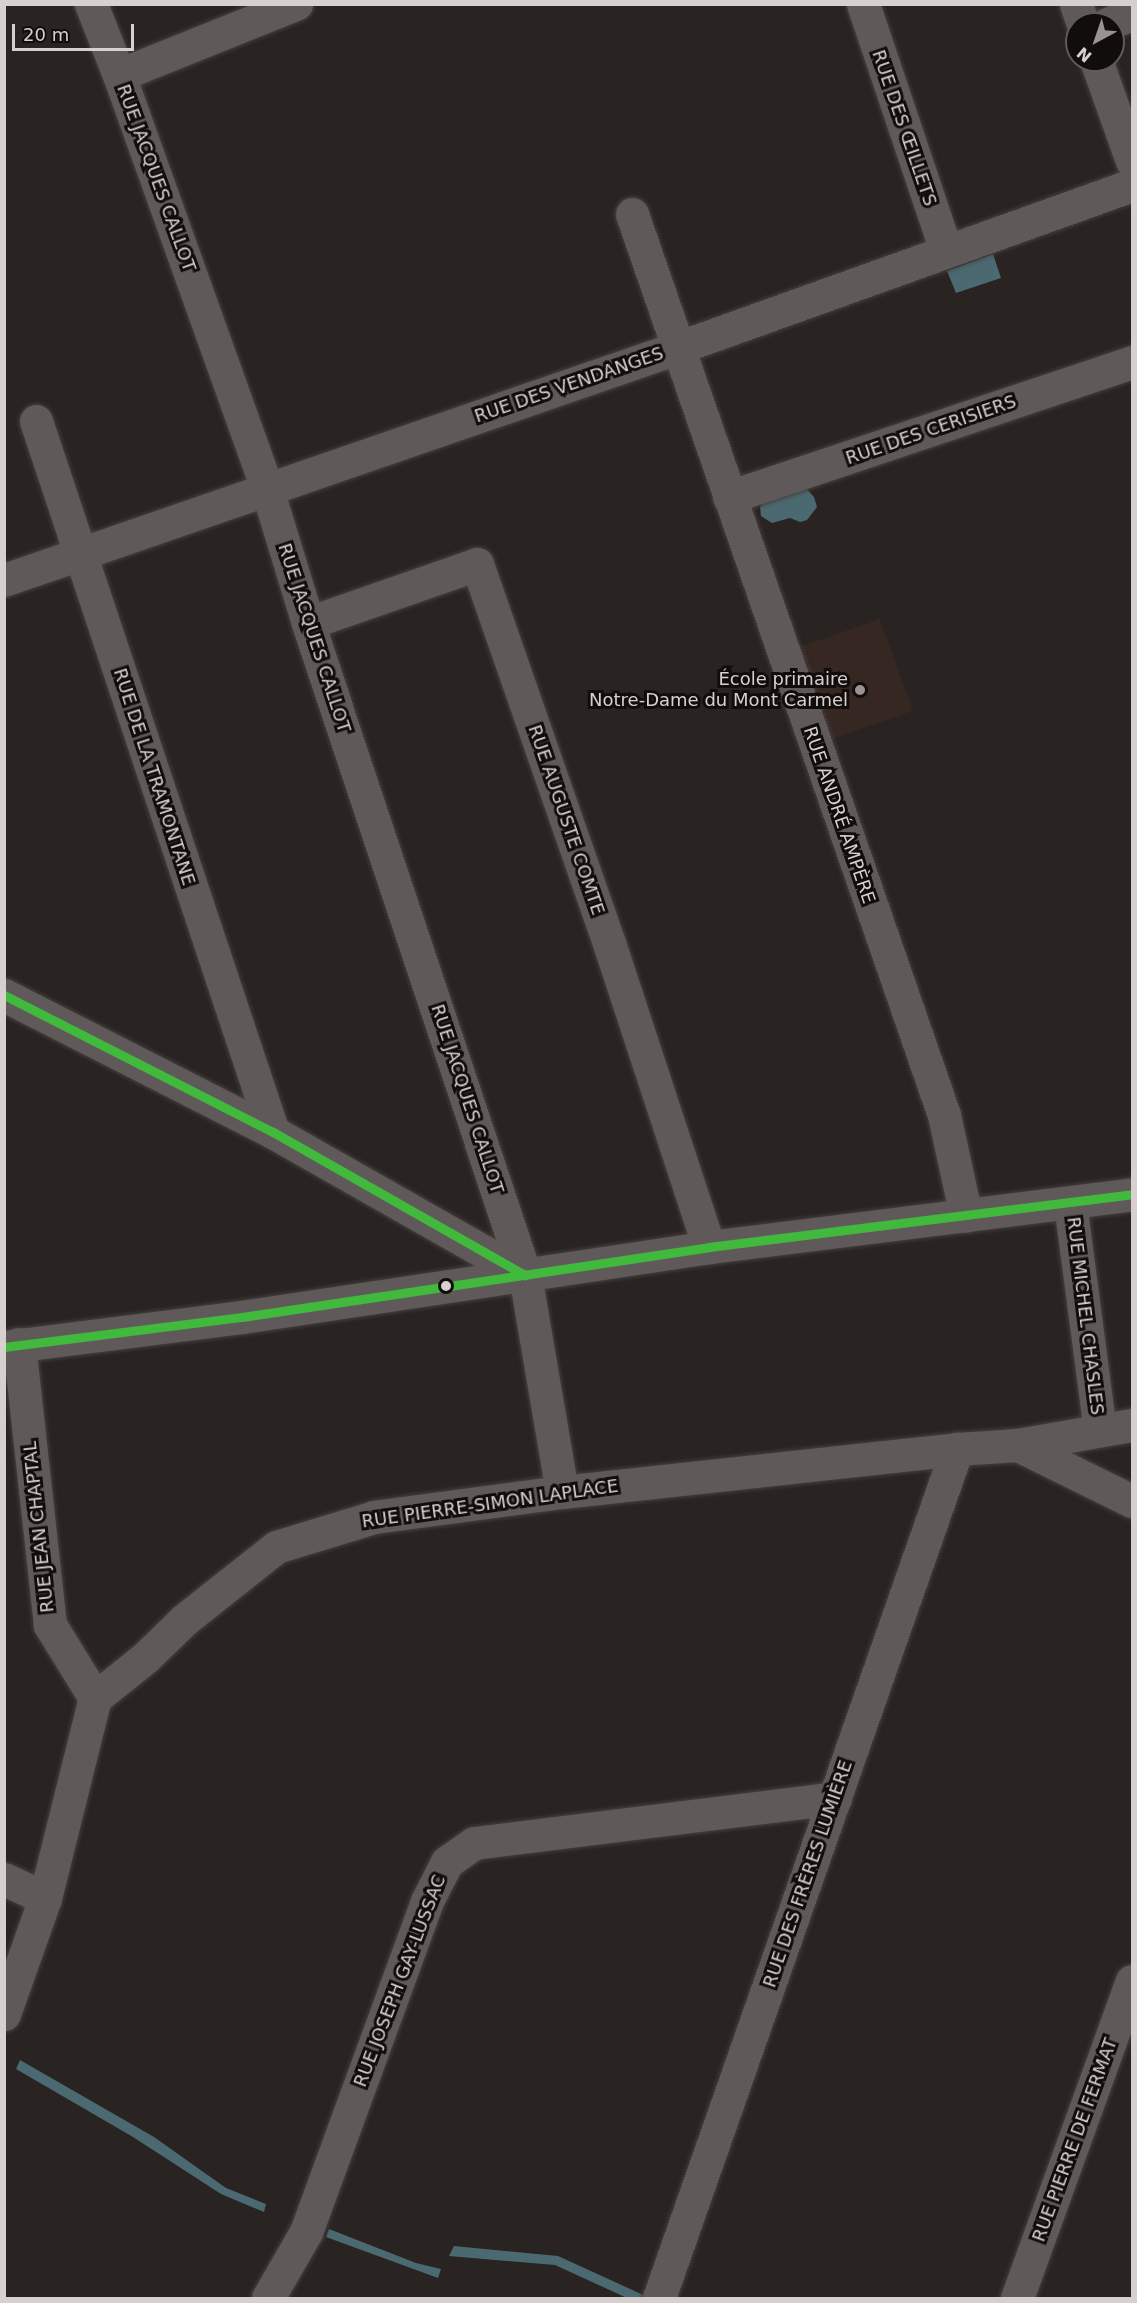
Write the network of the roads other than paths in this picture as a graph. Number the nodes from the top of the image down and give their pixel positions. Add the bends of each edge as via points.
1 (92, 4) edge
2 (296, 4) edge
3 (863, 4) edge
4 (1100, 72) edge
5 (119, 75) junction
6 (1132, 161) edge
7 (1132, 185) edge
8 (632, 214) dead end
9 (946, 251) junction
10 (677, 348) junction
11 (1132, 362) edge
12 (36, 421) dead end
13 (267, 489) junction
14 (729, 497) junction
15 (80, 554) junction
16 (4, 580) edge
17 (308, 623) junction
18 (4, 995) edge
19 (273, 1132) junction
20 (1132, 1194) edge
21 (1071, 1203) junction
22 (966, 1216) junction
23 (710, 1247) junction
24 (525, 1275) junction
25 (12, 1345) edge
26 (1132, 1425) edge
27 (1100, 1430) junction
28 (1018, 1445) junction
29 (957, 1449) junction
30 (562, 1492) junction
31 (1132, 1501) edge
32 (95, 1698) junction
33 (835, 1798) junction
34 (4, 1878) edge
35 (45, 1898) junction
36 (1132, 1981) edge
37 (4, 2014) edge
38 (267, 2298) edge
39 (660, 2298) edge
40 (1017, 2298) edge

1 - 5 street, RUE JACQUES CALLOT
2 - 5 street
3 - 9 street, RUE DES ŒILLETS
4 - 6 street
5 - 13 street, RUE JACQUES CALLOT
7 - 9 street, RUE DES VENDANGES
8 - 10 street, RUE ANDRÉ AMPÈRE
9 - 10 street, RUE DES VENDANGES
10 - 13 street, RUE DES VENDANGES
10 - 14 street, RUE ANDRÉ AMPÈRE
11 - 14 street, RUE DES CERISIERS
12 - 15 street, RUE DE LA TRAMONTANE
13 - 15 street, RUE DES VENDANGES
13 - 17 street, RUE JACQUES CALLOT
14 - 22 street, RUE ANDRÉ AMPÈRE via 944,1115
15 - 16 street, RUE DES VENDANGES
15 - 19 street, RUE DE LA TRAMONTANE
17 - 23 street, RUE AUGUSTE COMTE via 477,564
17 - 24 street, RUE JACQUES CALLOT
18 - 19 street
19 - 24 street
20 - 21 street
21 - 22 street
21 - 27 street, RUE MICHEL CHASLES
22 - 23 street
23 - 24 street
24 - 25 street via 242,1317
24 - 30 street, RUE JACQUES CALLOT
25 - 32 street, RUE JEAN CHAPTAL via 50,1625
26 - 27 street, RUE PIERRE-SIMON LAPLACE
27 - 28 street, RUE PIERRE-SIMON LAPLACE
28 - 29 street, RUE PIERRE-SIMON LAPLACE
28 - 31 street
29 - 30 street, RUE PIERRE-SIMON LAPLACE
29 - 33 street, RUE DES FRÈRES LUMIÈRE
30 - 32 street, RUE PIERRE-SIMON LAPLACE via 375,1518 276,1547
32 - 35 street
33 - 38 street, RUE JOSEPH GAY-LUSSAC via 474,1843 447,1862 428,1901 306,2232
33 - 39 street, RUE DES FRÈRES LUMIÈRE
34 - 35 street
35 - 37 street
36 - 40 street, RUE PIERRE DE FERMAT

